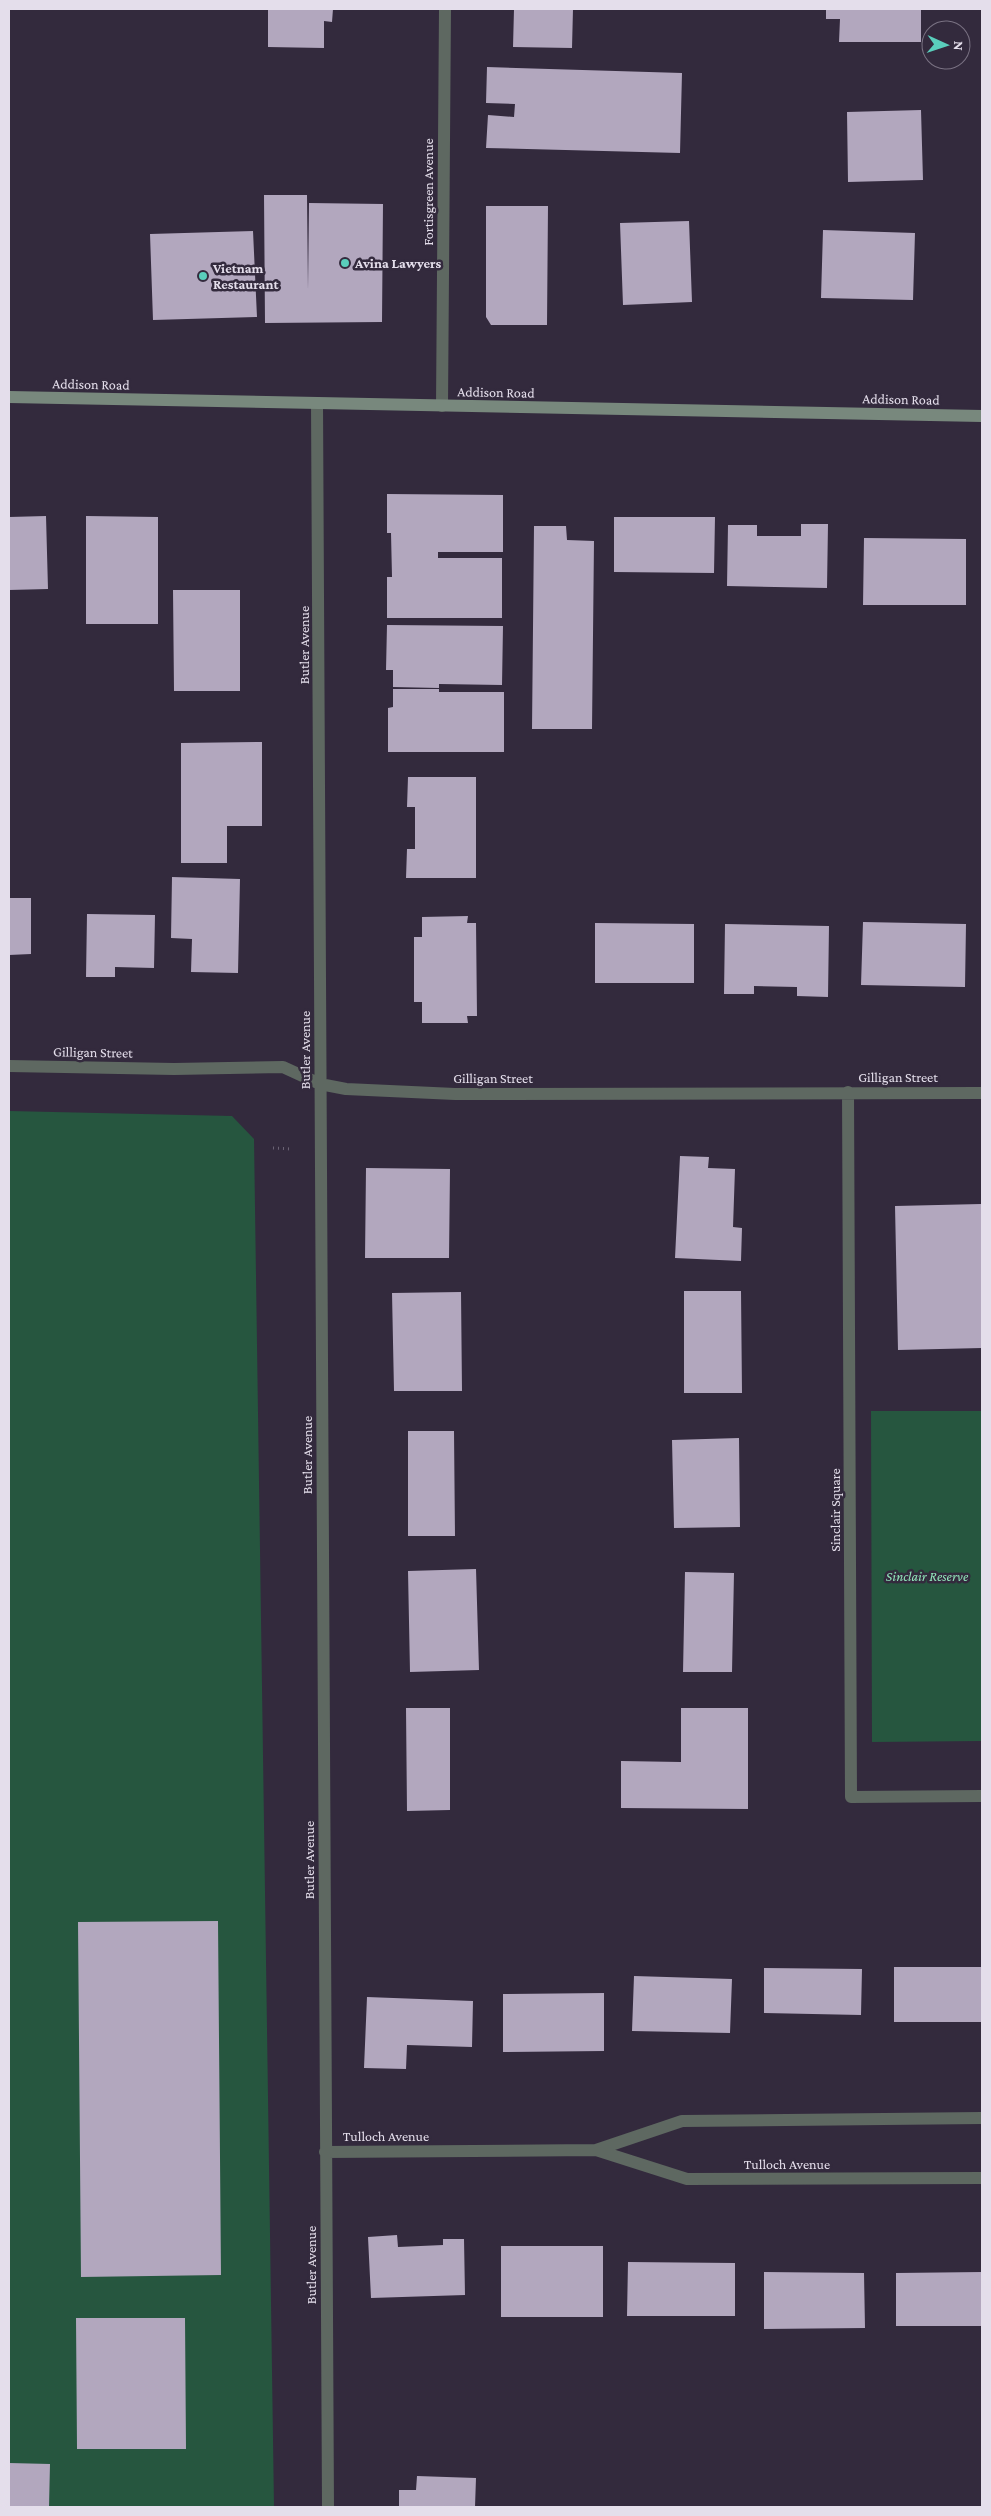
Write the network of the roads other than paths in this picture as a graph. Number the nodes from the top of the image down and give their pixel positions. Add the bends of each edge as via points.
1 (445, 9) edge
2 (9, 397) edge
3 (317, 403) junction
4 (442, 406) junction
5 (982, 416) edge
6 (9, 1066) edge
7 (320, 1084) junction
8 (848, 1092) junction
9 (982, 1093) edge
10 (982, 1796) edge
11 (982, 2118) edge
12 (596, 2150) junction
13 (325, 2152) junction
14 (982, 2178) edge
15 (328, 2507) edge

1 - 4 street, Fortisgreen Avenue
2 - 3 main road, Addison Road
3 - 4 main road, Addison Road
3 - 7 street, Butler Avenue
4 - 5 main road, Addison Road
6 - 7 street, Gilligan Street via 283,1067
7 - 8 street, Gilligan Street via 346,1089 455,1094
7 - 13 street, Butler Avenue
8 - 9 street, Gilligan Street
8 - 10 street, Sinclair Square via 851,1797
11 - 12 street, Tulloch Avenue via 682,2121
12 - 13 street, Tulloch Avenue
12 - 14 street, Tulloch Avenue via 687,2179
13 - 15 street, Butler Avenue

